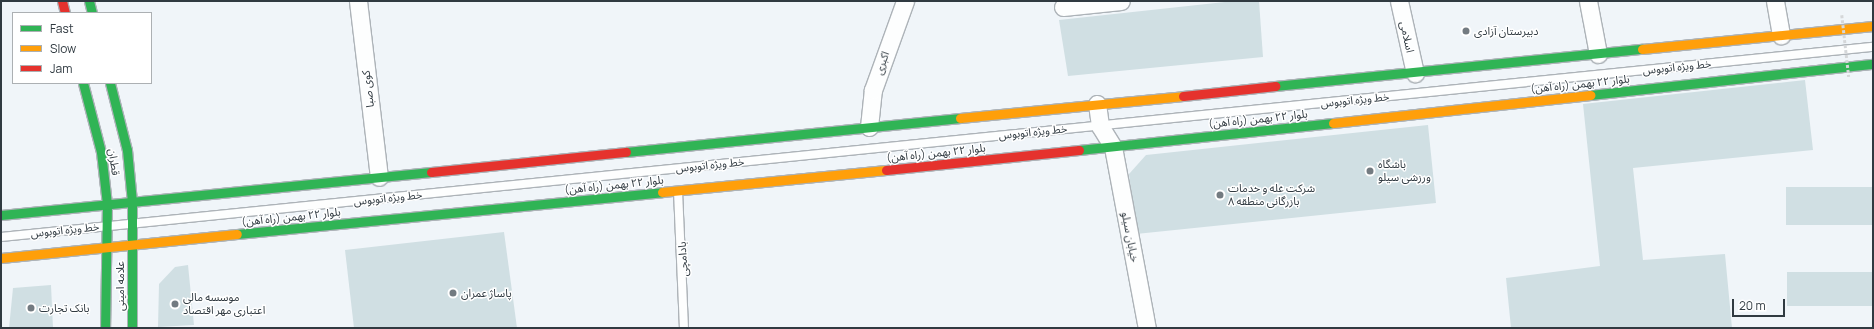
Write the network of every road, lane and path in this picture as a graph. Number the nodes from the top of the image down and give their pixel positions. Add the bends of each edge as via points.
1 (62, 1) edge
2 (89, 1) edge
3 (358, 1) edge
4 (906, 1) edge
5 (1121, 1) edge
6 (1399, 1) edge
7 (1588, 1) edge
8 (1775, 1) edge
9 (1063, 7) dead end
10 (65, 12) edge
11 (92, 12) edge
12 (1842, 15) dead end
13 (1873, 26) edge
14 (1780, 35) junction
15 (1873, 47) edge
16 (1598, 54) junction
17 (1873, 64) edge
18 (1415, 73) junction
19 (1849, 77) dead end
20 (83, 84) edge
21 (110, 84) edge
22 (1097, 104) junction
23 (1100, 126) junction
24 (869, 127) junction
25 (1113, 147) junction
26 (379, 177) junction
27 (678, 190) junction
28 (132, 202) junction
29 (107, 204) junction
30 (1, 215) edge
31 (132, 224) junction
32 (107, 226) junction
33 (1, 237) edge
34 (132, 244) junction
35 (107, 247) junction
36 (1, 258) edge
37 (105, 328) edge
38 (132, 328) edge
39 (684, 328) edge
40 (1147, 328) edge

1 - 10 main road
2 - 11 main road
3 - 26 street, کوی صبا
4 - 24 street, اکبری via 873,90
5 - 9 street
6 - 18 street, اسلامی
7 - 16 street
8 - 14 street
12 - 19 path, bridge
13 - 14 main road
14 - 16 main road
15 - 23 lane, خط ویژه اتوبوس
16 - 18 main road
17 - 25 main road, بلوار ۲۲ بهمن (راه آهن)
18 - 22 main road
20 - 29 main road, قطران via 101,152
21 - 28 main road, قطران via 127,150
22 - 23 street
22 - 24 main road
23 - 25 street
23 - 31 lane, خط ویژه اتوبوس
24 - 26 main road
25 - 27 main road, بلوار ۲۲ بهمن (راه آهن)
25 - 40 street, خیابان سیلو
26 - 28 main road
27 - 34 main road, بلوار ۲۲ بهمن (راه آهن)
27 - 39 lane, بادامچی
28 - 29 main road
28 - 31 main road, قطران
29 - 30 main road
29 - 32 main road, قطران
31 - 32 lane, خط ویژه اتوبوس
31 - 34 main road, قطران
32 - 33 lane, خط ویژه اتوبوس
32 - 35 main road, قطران
34 - 35 main road, بلوار ۲۲ بهمن (راه آهن)
34 - 38 main road, علامه امینی
35 - 36 main road, بلوار ۲۲ بهمن (راه آهن)
35 - 37 main road, علامه امینی

